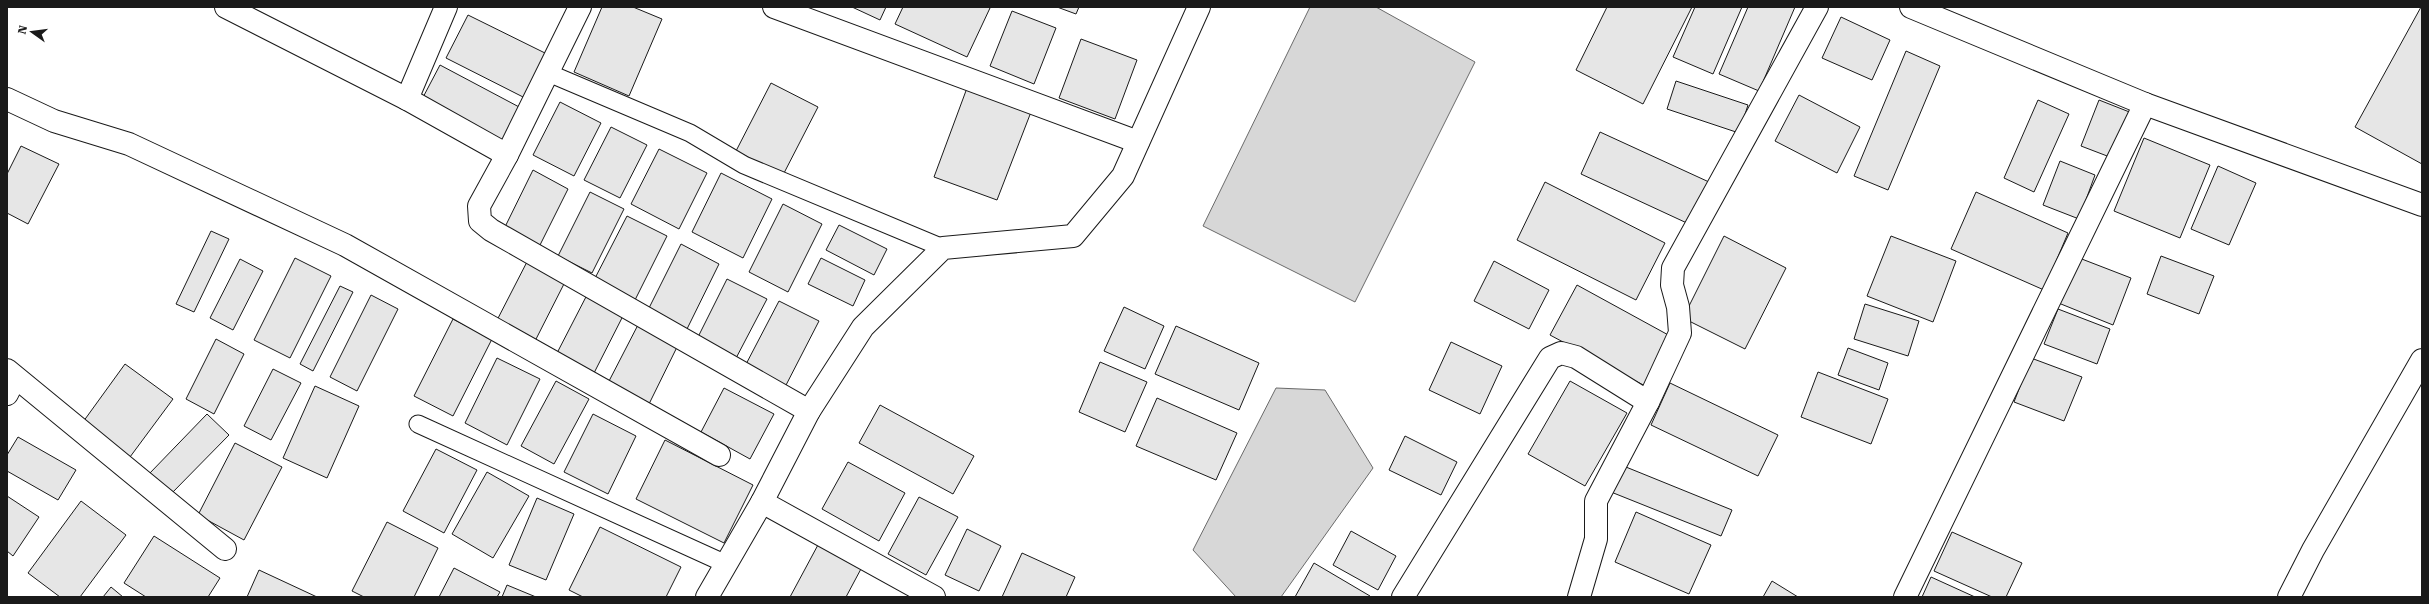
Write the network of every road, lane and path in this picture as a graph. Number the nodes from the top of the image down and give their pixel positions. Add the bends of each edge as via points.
1 (226, 7) edge
2 (446, 7) edge
3 (580, 7) edge
4 (774, 7) edge
5 (1199, 7) edge
6 (1817, 7) edge
7 (1912, 7) edge
8 (546, 72) junction
9 (7, 99) edge
10 (407, 99) junction
11 (2145, 104) junction
12 (1138, 142) junction
13 (506, 154) junction
14 (2422, 205) edge
15 (943, 248) junction
16 (2422, 360) edge
17 (10, 380) edge
18 (1648, 402) junction
19 (809, 411) junction
20 (418, 424) dead end
21 (719, 455) dead end
22 (762, 502) junction
23 (225, 549) dead end
24 (726, 564) junction
25 (707, 597) edge
26 (934, 597) edge
27 (1403, 597) edge
28 (1579, 597) edge
29 (1905, 597) edge
30 (2289, 597) edge

1 - 10 street
2 - 10 street
3 - 8 street
4 - 12 street
5 - 12 street
6 - 18 street via 1672,268 1672,285 1678,307 1680,333
7 - 11 street
8 - 13 street
8 - 15 lane via 690,133 744,165
9 - 21 street via 54,121 129,144 344,245
10 - 13 street
11 - 14 street
11 - 29 street
12 - 15 street via 1123,176 1072,236
13 - 19 street via 479,206 480,221 491,230
15 - 19 street via 863,327
16 - 30 street via 2313,550
17 - 23 street
18 - 27 street via 1576,358 1561,353 1550,358
18 - 28 street via 1596,501 1596,539
19 - 22 street
20 - 24 lane
22 - 24 street
22 - 26 street
24 - 25 street

